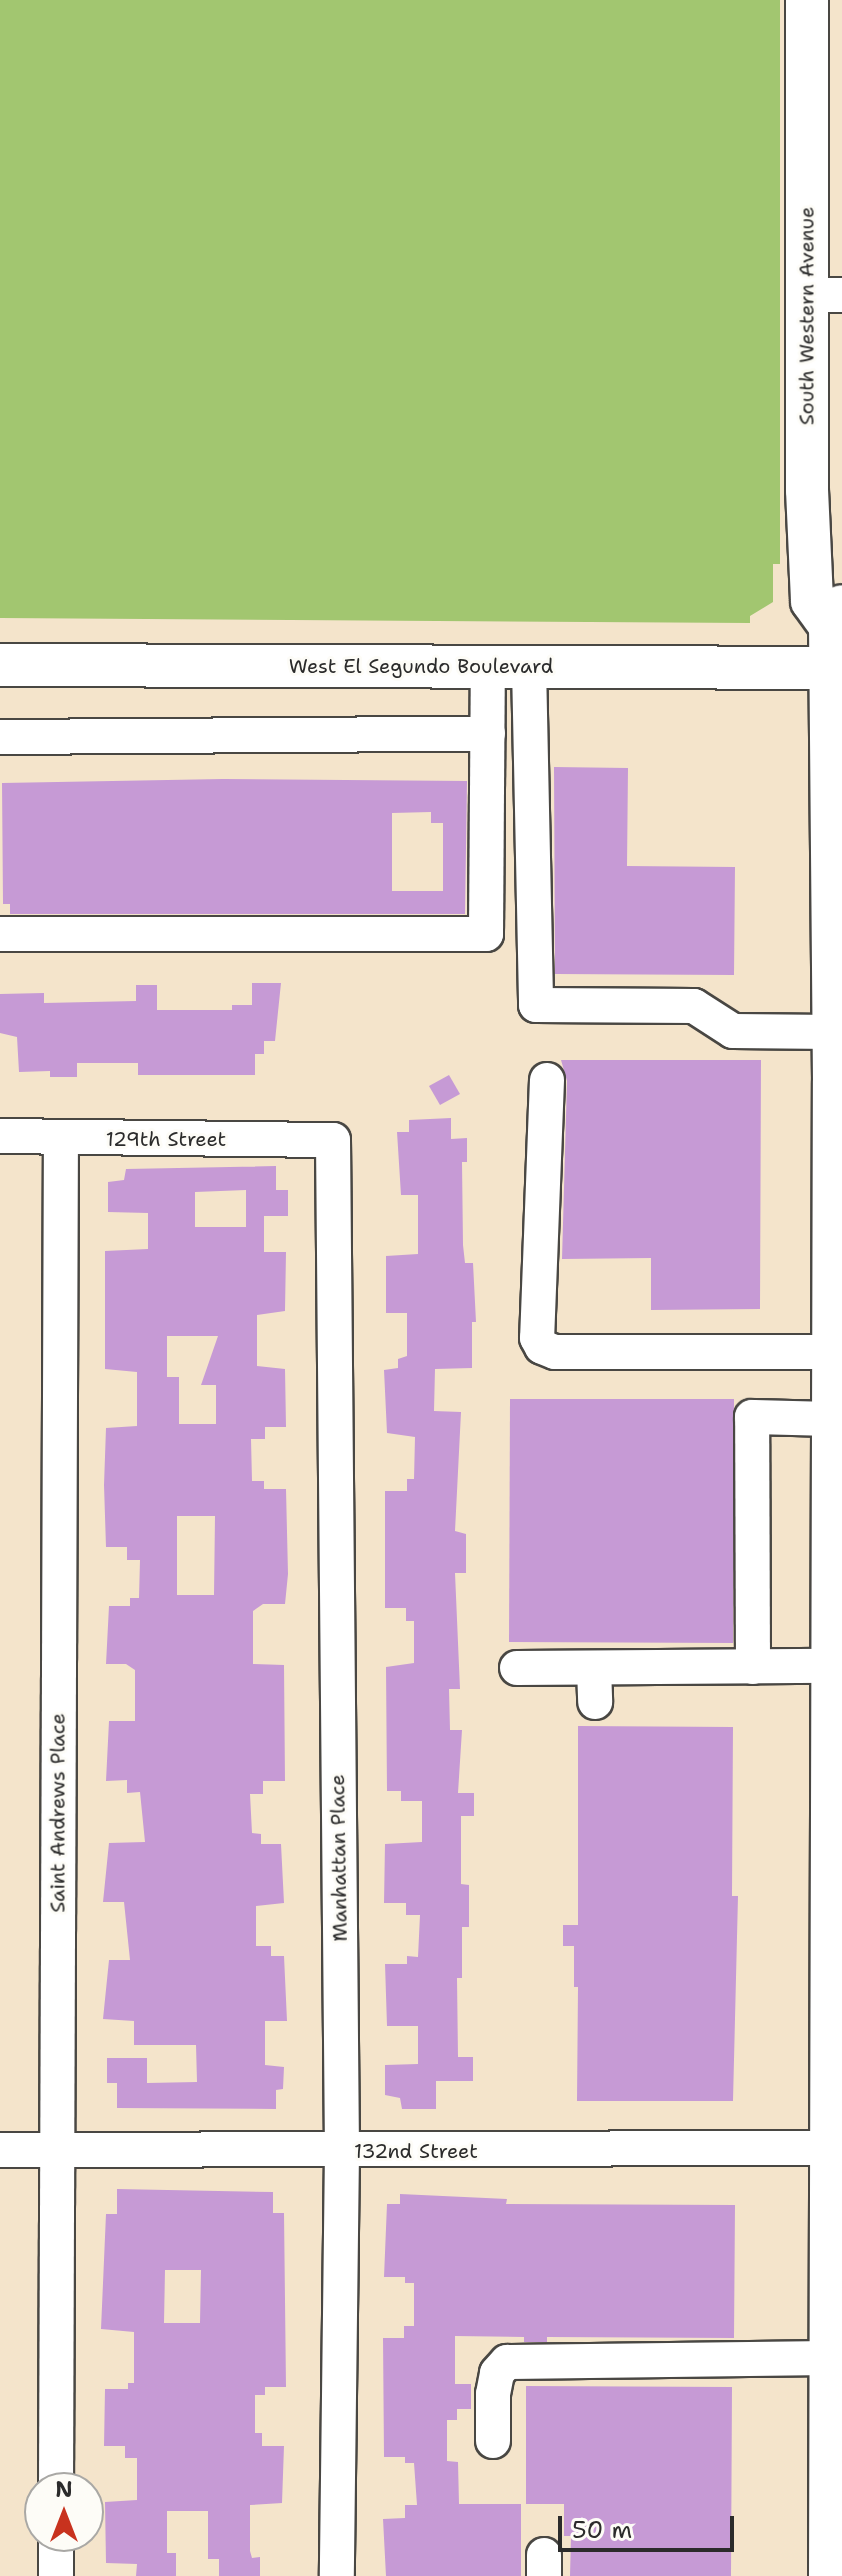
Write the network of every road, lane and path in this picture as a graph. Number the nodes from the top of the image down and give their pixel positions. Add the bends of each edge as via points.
1 (807, 0) edge
2 (824, 295) edge
3 (836, 616) edge
4 (0, 665) edge
5 (509, 666) junction
6 (837, 668) edge
7 (488, 734) junction
8 (0, 737) edge
9 (836, 760) edge
10 (0, 934) edge
11 (834, 1032) junction
12 (547, 1080) dead end
13 (838, 1081) edge
14 (0, 1136) edge
15 (61, 1138) junction
16 (333, 1140) joint
17 (833, 1352) junction
18 (836, 1409) edge
19 (838, 1506) edge
20 (833, 1666) junction
21 (753, 1667) junction
22 (517, 1668) dead end
23 (594, 1668) junction
24 (595, 1702) dead end
25 (837, 2148) edge
26 (0, 2150) edge
27 (56, 2150) junction
28 (342, 2151) junction
29 (832, 2358) junction
30 (493, 2441) dead end
31 (56, 2472) edge
32 (837, 2508) edge
33 (56, 2552) edge
34 (56, 2576) edge
35 (337, 2576) edge
36 (830, 2576) edge

1 - 2 main road, South Western Avenue
2 - 3 main road, South Western Avenue via 812,601
3 - 6 main road, South Western Avenue
4 - 5 main road, West El Segundo Boulevard
5 - 6 main road, West El Segundo Boulevard
5 - 7 street
5 - 11 street via 536,1005 694,1006 733,1031
6 - 9 main road, South Western Avenue
7 - 8 street
7 - 10 street via 486,934
9 - 11 main road, South Western Avenue
11 - 13 main road, South Western Avenue
12 - 17 street via 537,1338 542,1347 555,1352
13 - 17 main road, South Western Avenue
14 - 15 street, 129th Street
15 - 16 street, 129th Street
15 - 27 street, Saint Andrews Place
16 - 28 street, Manhattan Place
17 - 18 main road, South Western Avenue
18 - 19 main road, South Western Avenue
18 - 21 street via 752,1417
19 - 20 main road, South Western Avenue
20 - 21 street
20 - 25 main road, South Western Avenue
21 - 23 street
22 - 23 street
23 - 24 street
25 - 28 street, 132nd Street
25 - 29 main road, South Western Avenue
26 - 27 street, 132nd Street
27 - 28 street, 132nd Street
27 - 31 street, Saint Andrews Place
28 - 35 street, Manhattan Place
29 - 30 street via 507,2362 497,2373 493,2394
29 - 32 main road, South Western Avenue
32 - 36 main road, South Western Avenue
33 - 34 street

